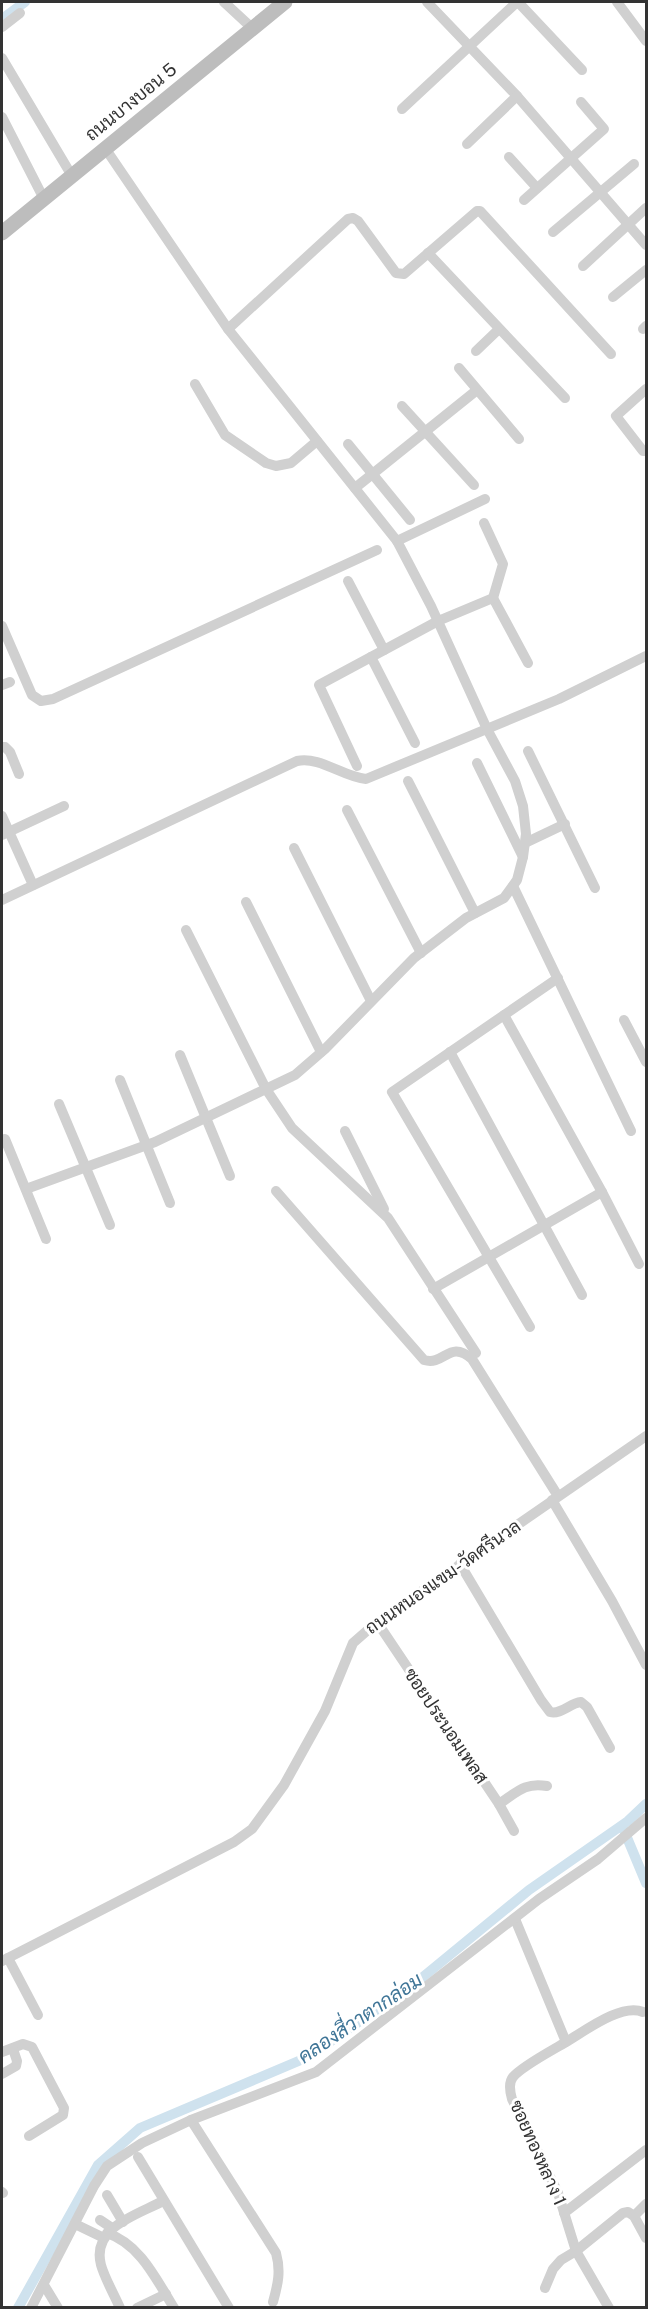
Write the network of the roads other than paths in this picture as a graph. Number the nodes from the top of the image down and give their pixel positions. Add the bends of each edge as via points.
1 (224, 2) edge
2 (285, 2) edge
3 (427, 2) edge
4 (517, 2) edge
5 (617, 2) edge
6 (20, 13) dead end
7 (2, 27) edge
8 (252, 28) junction
9 (646, 41) edge
10 (470, 47) junction
11 (2, 58) edge
12 (582, 70) dead end
13 (517, 96) junction
14 (581, 102) dead end
15 (402, 109) dead end
16 (2, 117) edge
17 (467, 144) dead end
18 (105, 148) junction
19 (509, 157) dead end
20 (571, 158) junction
21 (634, 164) dead end
22 (72, 176) junction
23 (537, 188) junction
24 (600, 192) junction
25 (44, 198) junction
26 (524, 200) dead end
27 (646, 208) edge
28 (628, 224) junction
29 (553, 232) dead end
30 (2, 233) edge
31 (646, 245) edge
32 (428, 253) junction
33 (583, 266) dead end
34 (646, 270) edge
35 (613, 297) dead end
36 (228, 329) junction
37 (500, 329) junction
38 (476, 351) dead end
39 (611, 354) dead end
40 (459, 368) dead end
41 (195, 384) dead end
42 (646, 389) edge
43 (477, 390) junction
44 (565, 398) dead end
45 (402, 406) dead end
46 (426, 432) junction
47 (519, 439) dead end
48 (317, 441) junction
49 (348, 444) dead end
50 (646, 451) edge
51 (372, 474) junction
52 (474, 485) dead end
53 (355, 488) junction
54 (485, 499) dead end
55 (410, 520) dead end
56 (484, 523) dead end
57 (397, 541) junction
58 (377, 550) dead end
59 (348, 581) dead end
60 (493, 598) junction
61 (438, 621) junction
62 (2, 626) edge
63 (384, 650) junction
64 (646, 656) edge
65 (371, 657) junction
66 (528, 663) dead end
67 (13, 681) edge
68 (487, 729) junction
69 (415, 743) dead end
70 (2, 747) edge
71 (528, 751) dead end
72 (477, 763) dead end
73 (357, 766) dead end
74 (19, 774) dead end
75 (408, 781) dead end
76 (64, 806) dead end
77 (347, 810) dead end
78 (2, 816) edge
79 (565, 824) junction
80 (5, 833) edge
81 (525, 843) junction
82 (294, 848) dead end
83 (523, 857) junction
84 (33, 885) junction
85 (513, 886) junction
86 (595, 888) dead end
87 (2, 900) edge
88 (246, 902) dead end
89 (475, 913) junction
90 (186, 930) dead end
91 (420, 953) junction
92 (558, 978) junction
93 (371, 1001) junction
94 (504, 1015) junction
95 (624, 1020) dead end
96 (321, 1052) junction
97 (450, 1052) junction
98 (180, 1055) dead end
99 (646, 1062) edge
100 (120, 1080) dead end
101 (266, 1089) junction
102 (59, 1104) dead end
103 (206, 1118) junction
104 (345, 1131) dead end
105 (631, 1131) dead end
106 (5, 1139) dead end
107 (147, 1145) junction
108 (86, 1167) junction
109 (230, 1176) dead end
110 (26, 1189) junction
111 (276, 1191) dead end
112 (602, 1192) junction
113 (170, 1203) dead end
114 (388, 1218) junction
115 (110, 1225) dead end
116 (545, 1225) junction
117 (46, 1239) dead end
118 (489, 1258) junction
119 (639, 1264) dead end
120 (433, 1289) junction
121 (582, 1294) dead end
122 (530, 1328) dead end
123 (476, 1353) dead end
124 (646, 1436) edge
125 (555, 1498) junction
126 (460, 1564) junction
127 (377, 1622) junction
128 (646, 1665) edge
129 (609, 1748) dead end
130 (547, 1786) dead end
131 (499, 1804) junction
132 (646, 1818) edge
133 (514, 1831) dead end
134 (515, 1920) junction
135 (5, 1960) edge
136 (643, 2012) dead end
137 (38, 2015) dead end
138 (566, 2042) junction
139 (7, 2050) edge
140 (2, 2074) edge
141 (191, 2120) junction
142 (29, 2136) dead end
143 (646, 2150) edge
144 (138, 2157) dead end
145 (107, 2195) dead end
146 (163, 2201) junction
147 (646, 2204) edge
148 (83, 2209) junction
149 (564, 2213) junction
150 (634, 2216) junction
151 (123, 2222) junction
152 (75, 2224) junction
153 (107, 2233) junction
154 (646, 2238) edge
155 (576, 2251) junction
156 (44, 2285) junction
157 (545, 2289) dead end
158 (166, 2294) junction
159 (273, 2302) dead end
160 (31, 2307) edge
161 (58, 2307) edge
162 (120, 2307) edge
163 (137, 2307) edge
164 (174, 2307) edge
165 (230, 2307) edge
166 (609, 2307) edge

1 - 8 street
2 - 8 main road, ถนนบางบอน 5
3 - 10 street
4 - 10 street
4 - 12 street
5 - 9 street
6 - 7 street
8 - 18 main road, ถนนบางบอน 5
10 - 13 street
10 - 15 street
11 - 22 street
13 - 17 street
13 - 20 street
14 - 20 street via 604,129
16 - 25 street
18 - 22 main road, ถนนบางบอน 5
18 - 36 street
19 - 23 street
20 - 23 street
20 - 24 street
21 - 24 street
22 - 25 main road, ถนนบางบอน 5
23 - 26 street
24 - 28 street
24 - 29 street
25 - 30 main road, ถนนบางบอน 5
27 - 28 street
28 - 31 street
28 - 33 street
32 - 36 street via 404,274 396,273 358,221 348,219
32 - 37 street
32 - 39 street via 475,212 480,212
34 - 35 street
36 - 48 street
37 - 38 street
37 - 44 street
40 - 43 street
41 - 48 street via 225,435 266,463 291,463
42 - 50 street via 616,416
43 - 46 street
43 - 47 street
45 - 46 street
46 - 51 street
46 - 52 street
48 - 53 street
49 - 51 street
51 - 53 street
51 - 55 street
53 - 57 street
54 - 57 street
56 - 60 street via 503,564
57 - 61 street
58 - 67 street via 54,699 41,701
59 - 63 street
60 - 61 street
60 - 66 street
61 - 63 street
61 - 68 street
62 - 67 street
63 - 65 street
64 - 68 street
65 - 69 street
65 - 73 street via 319,685
68 - 81 street via 515,781 523,806
68 - 84 street via 366,779 307,759 297,761
70 - 74 street via 10,752
71 - 79 street
72 - 83 street
75 - 89 street
76 - 80 street
77 - 91 street
78 - 80 street
79 - 81 street
79 - 86 street
80 - 84 street
81 - 83 street
82 - 93 street
83 - 85 street
84 - 87 street
85 - 89 street via 504,897
85 - 92 street
88 - 96 street
89 - 91 street
90 - 101 street
91 - 93 street
92 - 94 street
92 - 105 street
93 - 96 street
94 - 97 street
94 - 112 street
95 - 99 street
96 - 101 street via 295,1075
97 - 116 street
97 - 118 street via 392,1092
98 - 103 street
100 - 107 street
101 - 103 street
101 - 114 street via 292,1128
102 - 108 street
103 - 107 street
103 - 109 street
104 - 114 street
106 - 110 street
107 - 108 street
107 - 113 street
108 - 110 street
108 - 115 street
110 - 117 street
111 - 125 street via 424,1360 455,1350 472,1359
112 - 116 street
112 - 119 street
114 - 120 street
116 - 118 street
116 - 121 street
118 - 120 street
118 - 122 street
120 - 123 street
124 - 125 street, ถนนหนองแขม-วัดศรีนวล
125 - 126 street, ถนนหนองแขม-วัดศรีนวล
125 - 128 street
126 - 127 street, ถนนหนองแขม-วัดศรีนวล
126 - 129 street via 541,1701 550,1712 581,1702
127 - 131 street, ซอยประนอมเพลส
127 - 135 street, ถนนหนองแขม-วัดศรีนวล via 353,1643 307,1747 252,1829 234,1842
130 - 131 street via 532,1784
131 - 133 street, ซอยประนอมเพลส
132 - 134 street
134 - 138 street
134 - 141 street via 316,2072
135 - 137 street
136 - 138 street, ซอยทองหลาง 1 via 621,2011
138 - 149 street, ซอยทองหลาง 1 via 512,2078 509,2089
139 - 140 street via 17,2061 16,2066
139 - 142 street via 23,2044 32,2047 64,2108 58,2120
141 - 148 street via 142,2143 107,2166
141 - 159 street via 276,2253 280,2268
143 - 149 street
144 - 146 street
145 - 151 street
146 - 151 street
146 - 165 street
147 - 150 street
148 - 152 street
148 - 153 street
149 - 155 street, ซอยทองหลาง 1
150 - 154 street
150 - 155 street via 628,2212 616,2216
151 - 153 street
152 - 153 street
152 - 156 street
153 - 158 street via 130,2244
153 - 162 street via 100,2245 101,2266
155 - 157 street via 553,2269
155 - 166 street, ซอยทองหลาง 1
156 - 160 street
156 - 161 street
158 - 163 street
158 - 164 street

